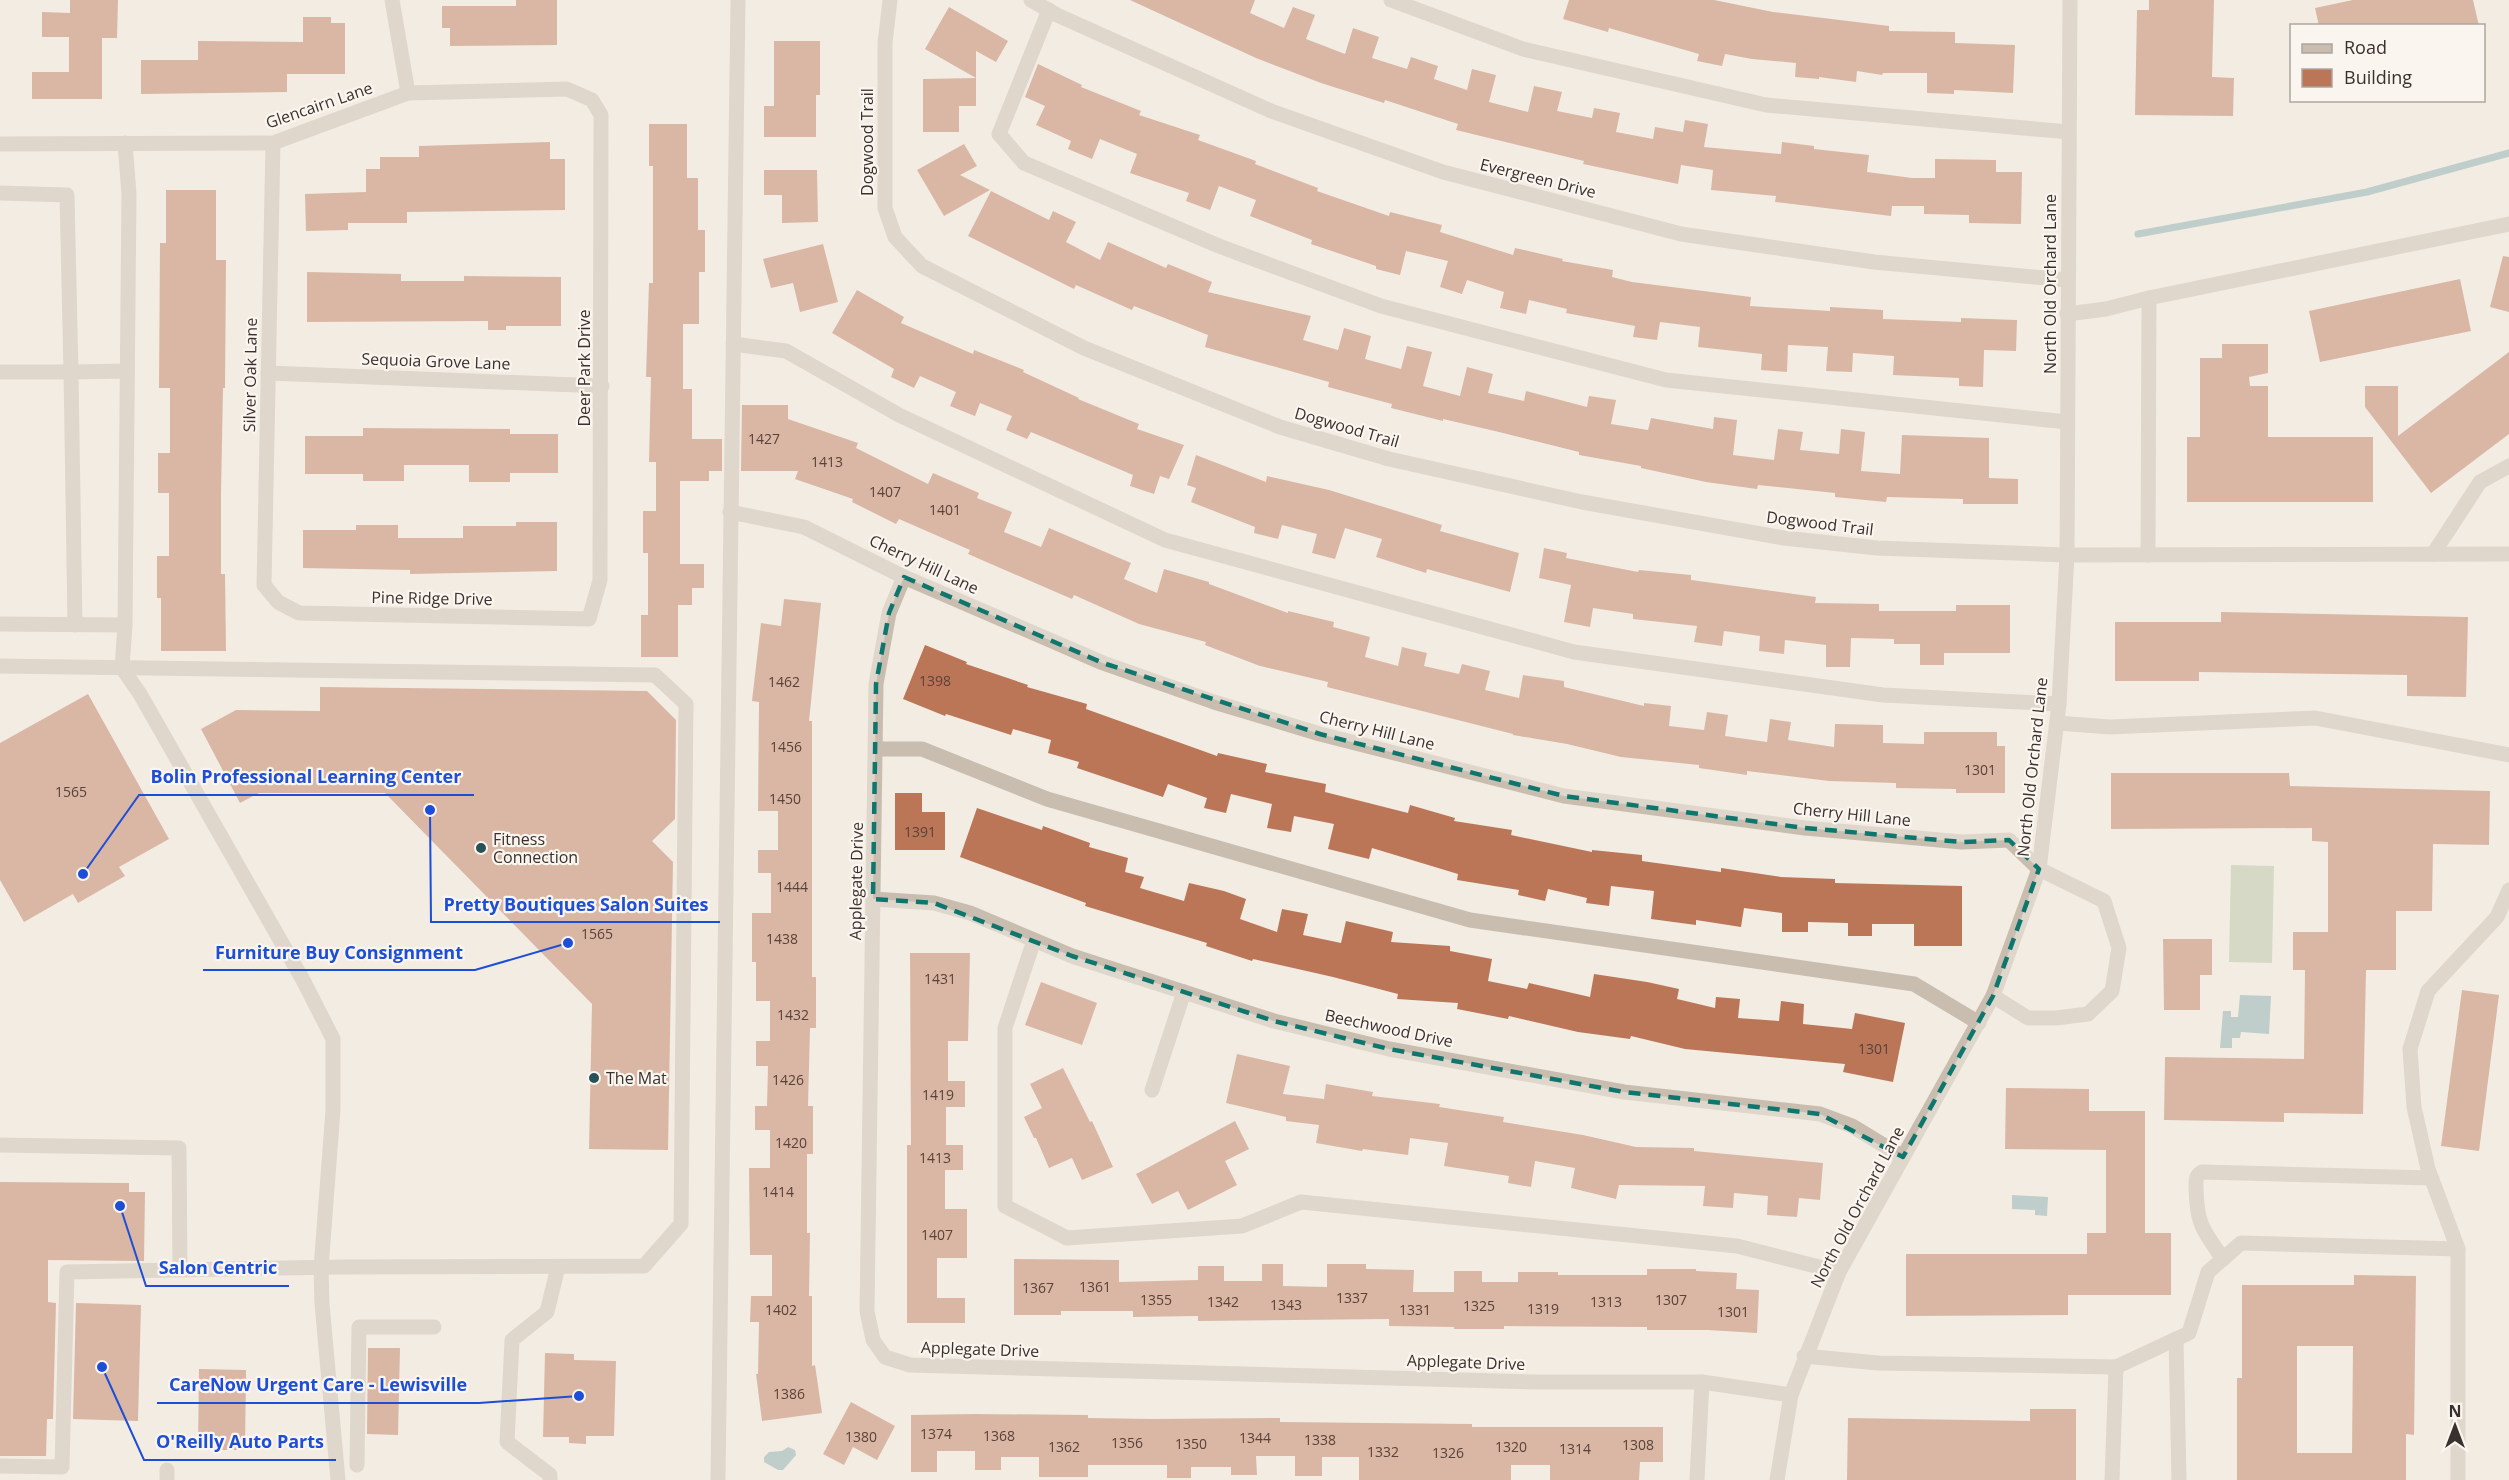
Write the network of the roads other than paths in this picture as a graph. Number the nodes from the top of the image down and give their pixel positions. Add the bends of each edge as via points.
1 (392, 0) edge
2 (738, 0) edge
3 (890, 0) edge
4 (1031, 0) edge
5 (1391, 0) edge
6 (2070, 0) edge
7 (1049, 10) junction
8 (408, 93) junction
9 (601, 116) joint
10 (2069, 132) junction
11 (125, 143) junction
12 (273, 143) junction
13 (0, 144) edge
14 (0, 194) edge
15 (2509, 224) edge
16 (2067, 280) junction
17 (2149, 298) junction
18 (2067, 314) junction
19 (733, 344) junction
20 (127, 371) junction
21 (0, 372) edge
22 (71, 372) junction
23 (268, 373) junction
24 (602, 386) junction
25 (2067, 422) junction
26 (2509, 466) edge
27 (730, 512) junction
28 (2433, 554) junction
29 (2509, 554) edge
30 (2067, 555) junction
31 (2148, 555) junction
32 (904, 577) junction
33 (278, 602) joint
34 (589, 620) joint
35 (0, 624) edge
36 (75, 625) junction
37 (124, 625) junction
38 (0, 666) edge
39 (122, 668) junction
40 (2059, 704) junction
41 (2057, 723) junction
42 (876, 749) junction
43 (2509, 755) edge
44 (2039, 869) junction
45 (2509, 890) edge
46 (873, 899) junction
47 (1034, 940) junction
48 (1184, 992) junction
49 (1994, 996) junction
50 (1979, 1023) junction
51 (1152, 1090) dead end
52 (0, 1146) edge
53 (1903, 1157) junction
54 (2432, 1178) junction
55 (2458, 1249) junction
56 (2223, 1259) junction
57 (558, 1267) junction
58 (321, 1268) junction
59 (180, 1270) junction
60 (1839, 1272) junction
61 (434, 1327) dead end
62 (2176, 1339) junction
63 (1804, 1356) junction
64 (2116, 1366) junction
65 (1702, 1382) junction
66 (1791, 1395) junction
67 (357, 1465) dead end
68 (0, 1466) edge
69 (338, 1480) edge
70 (550, 1480) edge
71 (718, 1480) edge
72 (1697, 1480) edge
73 (1777, 1480) edge
74 (2112, 1480) edge
75 (2179, 1480) edge
76 (2458, 1480) edge

1 - 8 street
2 - 19 street
3 - 30 street, Dogwood Trail via 885,44 885,208 895,237 922,266 1084,348 1280,427 1389,459 1570,499 1784,538 1877,548
4 - 7 street, Evergreen Drive
5 - 10 street via 1523,49 1766,105
6 - 10 street, North Old Orchard Lane
7 - 16 street, Evergreen Drive via 1271,111 1443,172 1681,234 1874,262
7 - 25 street via 999,134 1024,163 1219,246 1381,306 1666,380
8 - 9 street, Glencairn Lane via 567,89 592,100
8 - 12 street, Glencairn Lane
9 - 24 street, Deer Park Drive
10 - 16 street, North Old Orchard Lane
11 - 12 street, Glencairn Lane
11 - 13 street, Glencairn Lane
11 - 20 street via 129,194
12 - 23 street, Silver Oak Lane
14 - 22 street via 67,195
15 - 17 street
16 - 18 street, North Old Orchard Lane
17 - 18 street
17 - 31 street
18 - 25 street, North Old Orchard Lane
19 - 27 street
19 - 40 street via 786,351 899,415 1165,540 1574,652 1883,695
20 - 22 street
20 - 37 street
21 - 22 street
22 - 36 street
23 - 24 street, Sequoia Grove Lane
23 - 33 street, Silver Oak Lane via 264,585
24 - 34 street, Deer Park Drive via 600,580
25 - 30 street, North Old Orchard Lane
26 - 28 street via 2480,482
27 - 32 street, Cherry Hill Lane via 804,527
27 - 71 street
28 - 29 street, Dogwood Trail
28 - 31 street, Dogwood Trail
30 - 31 street, Dogwood Trail
30 - 40 street, North Old Orchard Lane
32 - 42 street, Applegate Drive via 888,613 878,674
32 - 44 street, Cherry Hill Lane via 1102,663 1320,734 1564,796 1805,828 1962,842 2009,840
33 - 34 street, Pine Ridge Drive via 299,613
35 - 36 street
36 - 37 street
37 - 39 street
38 - 39 street
39 - 57 street via 655,675 686,704 681,1224 644,1266
39 - 58 street via 333,1039 333,1110
40 - 41 street, North Old Orchard Lane
41 - 43 street via 2110,727 2314,717
41 - 44 street, North Old Orchard Lane
42 - 46 street, Applegate Drive
42 - 50 street via 922,749 1047,799 1470,920 1914,984
44 - 49 street, North Old Orchard Lane
44 - 49 street, Cherry Hill Lane via 2104,901 2119,948 2112,991 2088,1014 2056,1018 2028,1018
45 - 54 street via 2497,917 2428,991 2410,1049 2414,1107
46 - 47 street, Beechwood Drive via 934,903 970,913
46 - 65 street, Applegate Drive via 867,1311 873,1340 885,1357 910,1365 1537,1382
47 - 48 street, Beechwood Drive
47 - 60 street via 1005,1028 1005,1206 1067,1238 1242,1226 1301,1202 1737,1245
48 - 51 street
48 - 53 street, Beechwood Drive via 1274,1021 1389,1049 1624,1092 1820,1114 1852,1126
49 - 50 street, North Old Orchard Lane
50 - 53 street, North Old Orchard Lane
52 - 59 street via 178,1148
53 - 60 street, North Old Orchard Lane
54 - 55 street
54 - 56 street via 2202,1172 2196,1179 2197,1215
55 - 56 street via 2241,1243
55 - 76 street
56 - 62 street via 2208,1272 2189,1332
57 - 58 street
57 - 70 street via 547,1312 512,1340 507,1442 550,1475
58 - 59 street
58 - 69 street
59 - 68 street via 67,1272 62,1467
60 - 63 street, North Old Orchard Lane
61 - 67 street via 359,1328
62 - 64 street
62 - 75 street
63 - 64 street via 1878,1363
63 - 66 street, North Old Orchard Lane
64 - 74 street
65 - 66 street, Applegate Drive
65 - 72 street
66 - 73 street, North Old Orchard Lane

